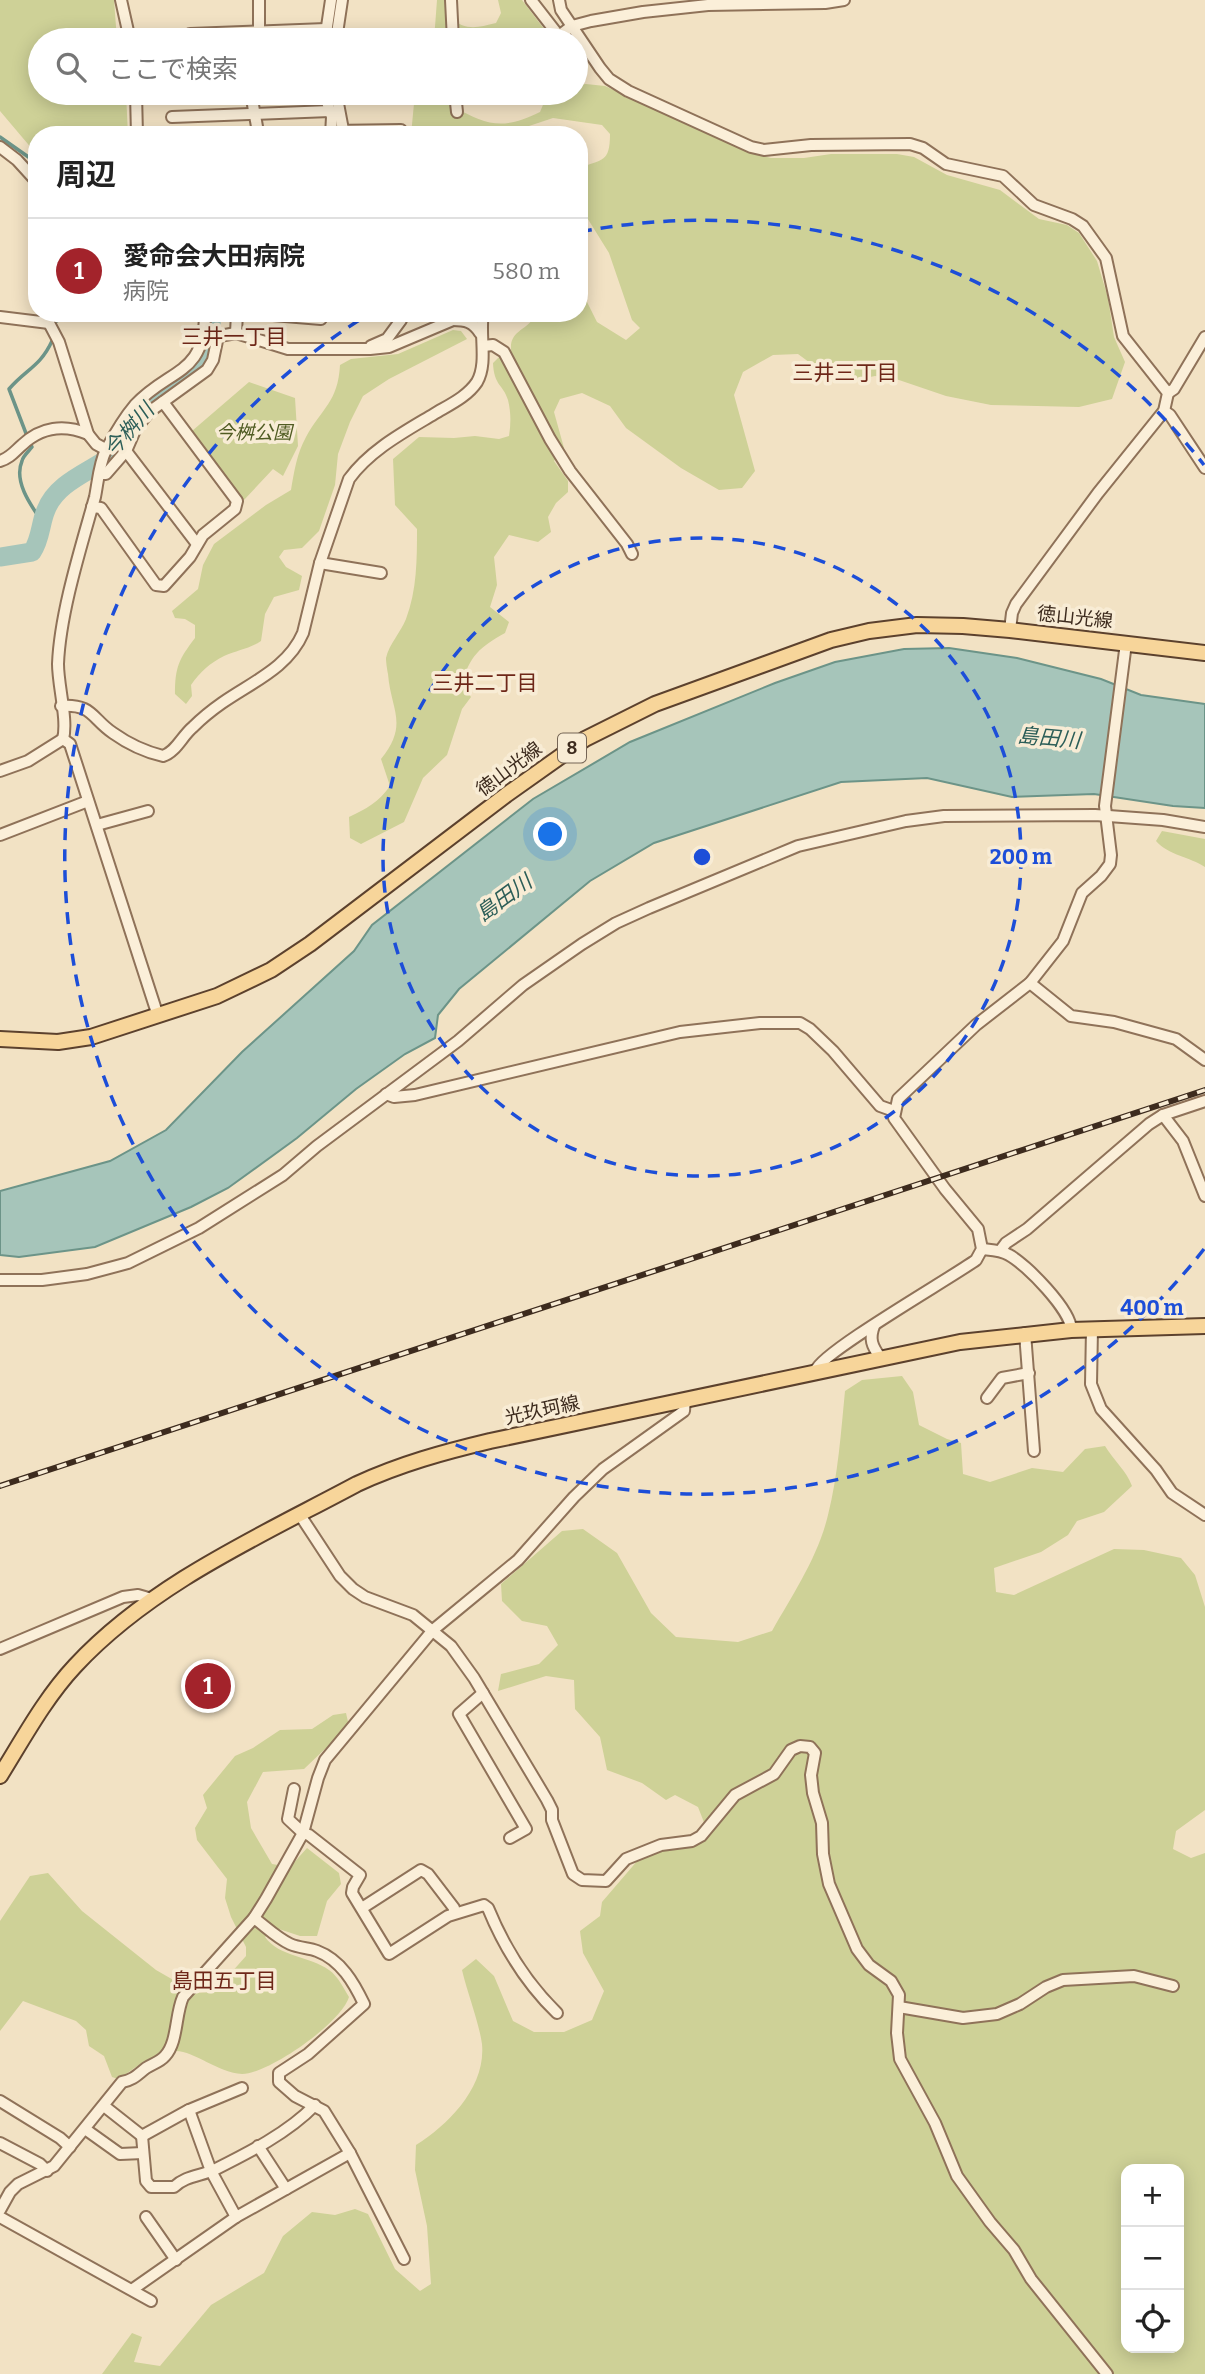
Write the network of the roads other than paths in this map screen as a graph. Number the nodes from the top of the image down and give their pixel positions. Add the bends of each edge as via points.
1 (121, 0) edge
2 (258, 0) edge
3 (331, 0) edge
4 (342, 0) edge
5 (452, 0) edge
6 (531, 0) edge
7 (559, 0) edge
8 (844, 0) edge
9 (572, 26) junction
10 (127, 28) edge
11 (254, 28) edge
12 (326, 28) edge
13 (338, 28) edge
14 (453, 28) edge
15 (553, 28) edge
16 (569, 28) edge
17 (588, 48) edge
18 (136, 105) edge
19 (252, 105) edge
20 (328, 105) edge
21 (338, 105) edge
22 (456, 105) edge
23 (330, 111) junction
24 (457, 112) dead end
25 (255, 115) junction
26 (172, 117) dead end
27 (137, 126) edge
28 (257, 126) edge
29 (331, 126) edge
30 (343, 126) edge
31 (0, 147) edge
32 (28, 171) edge
33 (28, 316) edge
34 (0, 317) edge
35 (52, 322) edge
36 (204, 322) edge
37 (237, 322) edge
38 (400, 322) edge
39 (443, 322) edge
40 (470, 322) edge
41 (482, 322) edge
42 (236, 332) junction
43 (480, 333) junction
44 (203, 337) junction
45 (218, 337) junction
46 (1205, 337) edge
47 (483, 346) junction
48 (370, 349) junction
49 (1168, 393) junction
50 (163, 402) junction
51 (1164, 411) junction
52 (88, 434) junction
53 (107, 450) junction
54 (126, 451) junction
55 (0, 461) edge
56 (1205, 468) edge
57 (101, 474) junction
58 (92, 507) junction
59 (197, 544) junction
60 (632, 554) dead end
61 (320, 563) junction
62 (381, 573) dead end
63 (1010, 629) junction
64 (1126, 643) junction
65 (1205, 653) edge
66 (61, 706) junction
67 (63, 739) junction
68 (0, 771) edge
69 (88, 801) junction
70 (148, 811) dead end
71 (1105, 811) junction
72 (97, 825) junction
73 (1205, 827) edge
74 (0, 835) edge
75 (1030, 983) junction
76 (158, 1016) junction
77 (0, 1039) edge
78 (1205, 1060) edge
79 (386, 1094) junction
80 (1205, 1101) edge
81 (894, 1111) junction
82 (1163, 1115) junction
83 (1205, 1196) edge
84 (982, 1249) junction
85 (1000, 1251) junction
86 (0, 1280) edge
87 (874, 1326) junction
88 (1205, 1326) edge
89 (1092, 1329) junction
90 (1071, 1331) junction
91 (1025, 1334) junction
92 (880, 1357) junction
93 (816, 1370) junction
94 (1029, 1373) junction
95 (987, 1398) dead end
96 (685, 1399) junction
97 (1034, 1451) dead end
98 (300, 1515) junction
99 (1205, 1515) edge
100 (152, 1599) junction
101 (433, 1630) junction
102 (0, 1649) edge
103 (483, 1693) junction
104 (0, 1776) edge
105 (294, 1789) dead end
106 (303, 1833) junction
107 (510, 1838) dead end
108 (362, 1908) junction
109 (454, 1913) junction
110 (254, 1918) junction
111 (1173, 1986) dead end
112 (900, 2007) junction
113 (557, 2013) dead end
114 (242, 2088) dead end
115 (0, 2101) edge
116 (315, 2105) junction
117 (104, 2106) junction
118 (189, 2110) junction
119 (85, 2129) junction
120 (142, 2136) junction
121 (0, 2143) edge
122 (258, 2146) junction
123 (70, 2147) junction
124 (143, 2153) junction
125 (350, 2153) junction
126 (47, 2171) junction
127 (211, 2171) junction
128 (286, 2189) junction
129 (0, 2210) edge
130 (0, 2217) edge
131 (146, 2217) dead end
132 (236, 2217) junction
133 (404, 2259) dead end
134 (176, 2260) junction
135 (133, 2289) junction
136 (151, 2301) dead end
137 (1107, 2374) edge

1 - 10 street
2 - 11 street
3 - 12 street
4 - 13 street
5 - 14 street
6 - 15 street
7 - 9 street
8 - 9 street via 689,7
9 - 16 street
17 - 49 street via 600,68 619,85 751,147 910,144 946,164 1003,176 1034,205 1083,226 1100,248 1123,336
18 - 27 street
19 - 25 street
20 - 23 street
21 - 30 street
22 - 24 street
23 - 25 street
23 - 29 street
25 - 26 street
25 - 28 street
31 - 32 street
33 - 34 street
35 - 52 street
36 - 44 street
37 - 42 street
38 - 48 street via 387,339
39 - 48 street via 389,347
40 - 43 street
41 - 43 street
42 - 45 street
42 - 48 street via 288,349
43 - 47 street
44 - 45 street
44 - 53 street via 195,359 135,405
45 - 50 street via 207,370
46 - 49 street
47 - 60 street via 493,345 504,352 570,471
47 - 61 street via 477,382 460,399 358,467 349,479
49 - 51 street
50 - 54 street via 136,428
50 - 59 street via 237,501 235,509
51 - 56 street
51 - 63 street via 1016,604
52 - 53 street
52 - 55 street via 51,428 36,433
53 - 57 street
54 - 57 street
54 - 59 street
57 - 58 street
58 - 59 street via 101,508 156,585 164,586
58 - 66 street via 61,628
61 - 62 street
61 - 66 street via 303,633 290,654 191,728 170,754 163,757 116,735 90,710
63 - 64 main road, 徳山光線 / 8
63 - 76 main road, 徳山光線 / 8 via 917,625 831,640 610,725 553,760 271,970 217,996
64 - 65 main road, 徳山光線 / 8
64 - 71 street
66 - 67 street
67 - 68 street via 28,761
67 - 69 street via 70,744
69 - 72 street
69 - 74 street
70 - 72 street
71 - 73 street
71 - 75 street via 1110,864 1082,893 1063,941
71 - 79 street via 944,816 787,850 616,923 523,985
72 - 76 street
75 - 78 street via 1071,1016 1175,1039
75 - 81 street via 934,1064 898,1099
76 - 77 main road, 徳山光線 / 8 via 58,1042
79 - 81 street via 415,1095 680,1032 800,1023 810,1028 880,1106
79 - 86 street via 283,1175 200,1228 128,1263 42,1280
80 - 82 street
81 - 84 street via 894,1118 978,1229
82 - 83 street via 1183,1141
82 - 85 street
84 - 85 street
84 - 87 street via 976,1260
85 - 90 street via 1023,1265 1067,1314
87 - 92 street via 870,1336
87 - 93 street via 818,1363
88 - 89 main road, 光玖珂線
89 - 90 main road, 光玖珂線
89 - 99 street via 1091,1384 1101,1409 1172,1493
90 - 91 main road, 光玖珂線
91 - 92 main road, 光玖珂線
91 - 94 street
92 - 93 main road, 光玖珂線
93 - 96 main road, 光玖珂線
94 - 95 street via 1002,1378
94 - 97 street
96 - 98 main road, 光玖珂線 via 433,1455 385,1471
96 - 101 street via 684,1411 603,1469 518,1560
98 - 100 main road, 光玖珂線
98 - 101 street via 353,1589 413,1615
100 - 102 street via 123,1597
100 - 104 main road, 光玖珂線 via 73,1667
101 - 103 street via 451,1646
101 - 106 street via 325,1760
103 - 107 street via 459,1714 526,1829
103 - 112 street via 547,1800 573,1874 582,1880 606,1881 626,1859 701,1836 735,1795 774,1774 791,1750 810,1746 815,1753 811,1775 829,1884 858,1949 869,1965 891,1981
105 - 106 street via 288,1818
106 - 108 street via 360,1875 352,1893
106 - 110 street
108 - 109 street via 421,1870
108 - 109 street via 389,1954
109 - 113 street via 484,1905 501,1940 541,1998
110 - 116 street via 292,1945 319,1951 336,1963 352,1980 364,2004 308,2054 279,2073 279,2082
110 - 117 street via 183,1997 174,2038 163,2058 122,2082
111 - 112 street via 1134,1976 1063,1980 997,2014 963,2018
112 - 137 street via 900,2059 957,2176
114 - 118 street
115 - 123 street
116 - 122 street via 302,2119
116 - 125 street via 324,2111
117 - 119 street
117 - 120 street
118 - 120 street
118 - 127 street
119 - 123 street
119 - 124 street via 120,2154
120 - 124 street
121 - 126 street
122 - 127 street
122 - 128 street
123 - 126 street
124 - 127 street via 151,2187 174,2187 181,2180
125 - 128 street
125 - 133 street
126 - 129 street via 18,2184
127 - 132 street
128 - 132 street
130 - 135 street
131 - 134 street
132 - 134 street
134 - 135 street
135 - 136 street

